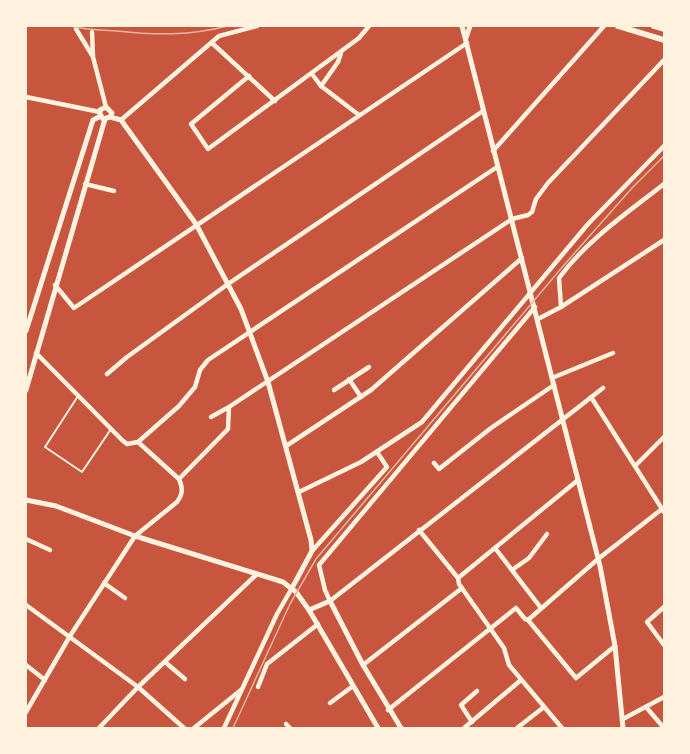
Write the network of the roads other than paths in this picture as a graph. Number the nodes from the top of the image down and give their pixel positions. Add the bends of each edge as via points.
1 (257, 26) edge
2 (369, 26) edge
3 (462, 26) edge
4 (470, 26) edge
5 (604, 26) edge
6 (618, 26) edge
7 (654, 26) edge
8 (663, 27) edge
9 (76, 29) dead end
10 (92, 32) dead end
11 (664, 40) edge
12 (466, 41) junction
13 (212, 43) junction
14 (340, 52) junction
15 (93, 57) junction
16 (664, 60) edge
17 (312, 74) junction
18 (249, 76) junction
19 (321, 86) junction
20 (26, 97) edge
21 (275, 100) junction
22 (106, 107) junction
23 (483, 111) junction
24 (359, 115) junction
25 (104, 116) junction
26 (121, 120) junction
27 (664, 146) edge
28 (493, 151) junction
29 (497, 167) junction
30 (86, 184) junction
31 (664, 184) edge
32 (114, 191) dead end
33 (512, 219) junction
34 (196, 224) junction
35 (664, 240) edge
36 (522, 258) junction
37 (228, 284) junction
38 (55, 285) junction
39 (530, 292) junction
40 (535, 307) junction
41 (561, 307) junction
42 (538, 319) junction
43 (26, 331) edge
44 (250, 331) junction
45 (36, 353) junction
46 (613, 353) dead end
47 (369, 367) dead end
48 (107, 374) dead end
49 (349, 380) junction
50 (553, 381) junction
51 (268, 382) junction
52 (603, 388) dead end
53 (26, 390) edge
54 (334, 390) dead end
55 (78, 396) junction
56 (361, 397) junction
57 (591, 398) junction
58 (229, 406) junction
59 (211, 417) dead end
60 (563, 419) junction
61 (111, 429) junction
62 (664, 437) edge
63 (138, 442) junction
64 (286, 446) junction
65 (377, 452) junction
66 (434, 464) dead end
67 (636, 465) junction
68 (179, 479) junction
69 (578, 480) junction
70 (299, 492) junction
71 (26, 500) edge
72 (663, 510) edge
73 (419, 530) junction
74 (547, 534) dead end
75 (135, 536) junction
76 (26, 539) edge
77 (495, 548) junction
78 (50, 550) dead end
79 (312, 551) junction
80 (598, 559) junction
81 (512, 570) junction
82 (257, 574) junction
83 (458, 578) junction
84 (104, 583) junction
85 (292, 588) junction
86 (462, 588) junction
87 (125, 598) dead end
88 (330, 601) junction
89 (26, 605) edge
90 (541, 608) junction
91 (664, 608) edge
92 (309, 610) junction
93 (528, 620) junction
94 (318, 624) junction
95 (490, 628) junction
96 (70, 636) junction
97 (664, 645) edge
98 (615, 646) junction
99 (165, 662) junction
100 (26, 665) edge
101 (363, 666) junction
102 (185, 679) dead end
103 (45, 680) junction
104 (521, 680) junction
105 (353, 686) junction
106 (138, 687) junction
107 (258, 687) dead end
108 (243, 688) junction
109 (477, 691) dead end
110 (664, 697) edge
111 (330, 704) dead end
112 (544, 707) junction
113 (646, 707) junction
114 (388, 710) junction
115 (26, 712) edge
116 (622, 719) junction
117 (472, 722) junction
118 (286, 724) dead end
119 (664, 728) edge
120 (99, 729) edge
121 (184, 729) edge
122 (194, 729) edge
123 (224, 729) edge
124 (291, 729) edge
125 (378, 729) edge
126 (401, 729) edge
127 (464, 729) edge
128 (518, 729) edge
129 (562, 729) edge
130 (622, 729) edge

1 - 13 street via 219,36
2 - 14 street
3 - 12 street
4 - 12 street
5 - 28 street
6 - 11 main road
7 - 8 main road
9 - 15 street
10 - 15 street
12 - 23 street
12 - 24 street
13 - 18 street
13 - 26 street
14 - 17 street
14 - 19 street via 338,62
15 - 22 street
16 - 33 street via 548,183 532,212
17 - 19 street
17 - 21 street
18 - 21 street
18 - 21 street via 191,124 208,149
19 - 24 street
20 - 25 street
22 - 25 street
22 - 25 street via 111,111
23 - 28 street
23 - 37 street
24 - 34 street
25 - 26 street
25 - 30 street
25 - 43 street via 93,120
26 - 34 street
27 - 39 street via 588,224
28 - 29 street
29 - 33 street
29 - 44 street
30 - 32 street
30 - 38 street
31 - 41 street via 569,264 559,278
33 - 36 street
33 - 51 street
34 - 37 street
34 - 38 street via 74,308
35 - 41 street
36 - 39 street
36 - 56 street
37 - 44 street
37 - 48 street
38 - 45 street
39 - 40 street
39 - 65 street via 422,422
40 - 42 street
40 - 88 street via 319,565
41 - 42 street
42 - 50 street
44 - 51 street
44 - 63 street via 208,360 195,387 179,406
45 - 53 street
45 - 55 street
46 - 50 street
47 - 49 street
49 - 54 street
49 - 56 street
50 - 60 street
50 - 66 street via 439,469
51 - 58 street
51 - 64 street
52 - 57 street
55 - 61 street
55 - 61 lane via 45,447 82,472
56 - 64 street
57 - 60 street
57 - 67 street
58 - 59 street
58 - 68 street via 228,429
60 - 69 street
60 - 73 street
61 - 63 street via 127,444
62 - 67 street
63 - 68 street
64 - 70 street
65 - 70 street
65 - 79 street via 387,467
67 - 72 street
68 - 75 street via 182,495 177,502
69 - 77 street
69 - 80 street
70 - 79 street
71 - 75 street via 56,506
72 - 80 street
73 - 83 street
73 - 88 street
74 - 81 street via 529,558
75 - 82 street
75 - 84 street
76 - 78 street
77 - 81 street
77 - 83 street
79 - 85 street
80 - 90 street
80 - 98 street
81 - 90 street
82 - 85 street
82 - 99 street
83 - 86 street
84 - 87 street
84 - 96 street
85 - 92 street
85 - 108 street
86 - 95 street
86 - 101 street
88 - 92 street
88 - 101 street
89 - 96 street
90 - 93 street
91 - 97 street via 647,622
92 - 94 street
93 - 95 street via 516,608
93 - 98 street via 576,678
94 - 105 street
94 - 107 street via 267,664
95 - 104 street via 504,648 509,666
95 - 114 street
96 - 103 street
96 - 106 street
98 - 116 street
99 - 102 street
99 - 106 street
100 - 103 street
101 - 114 street
103 - 115 street
104 - 112 street
104 - 117 street
105 - 111 street
105 - 125 street
106 - 120 street
106 - 121 street
108 - 122 street
108 - 123 street
109 - 117 street via 461,705
110 - 113 street
112 - 128 street
112 - 129 street
113 - 116 street
113 - 119 street
114 - 126 street
116 - 130 street
117 - 127 street
118 - 124 street

